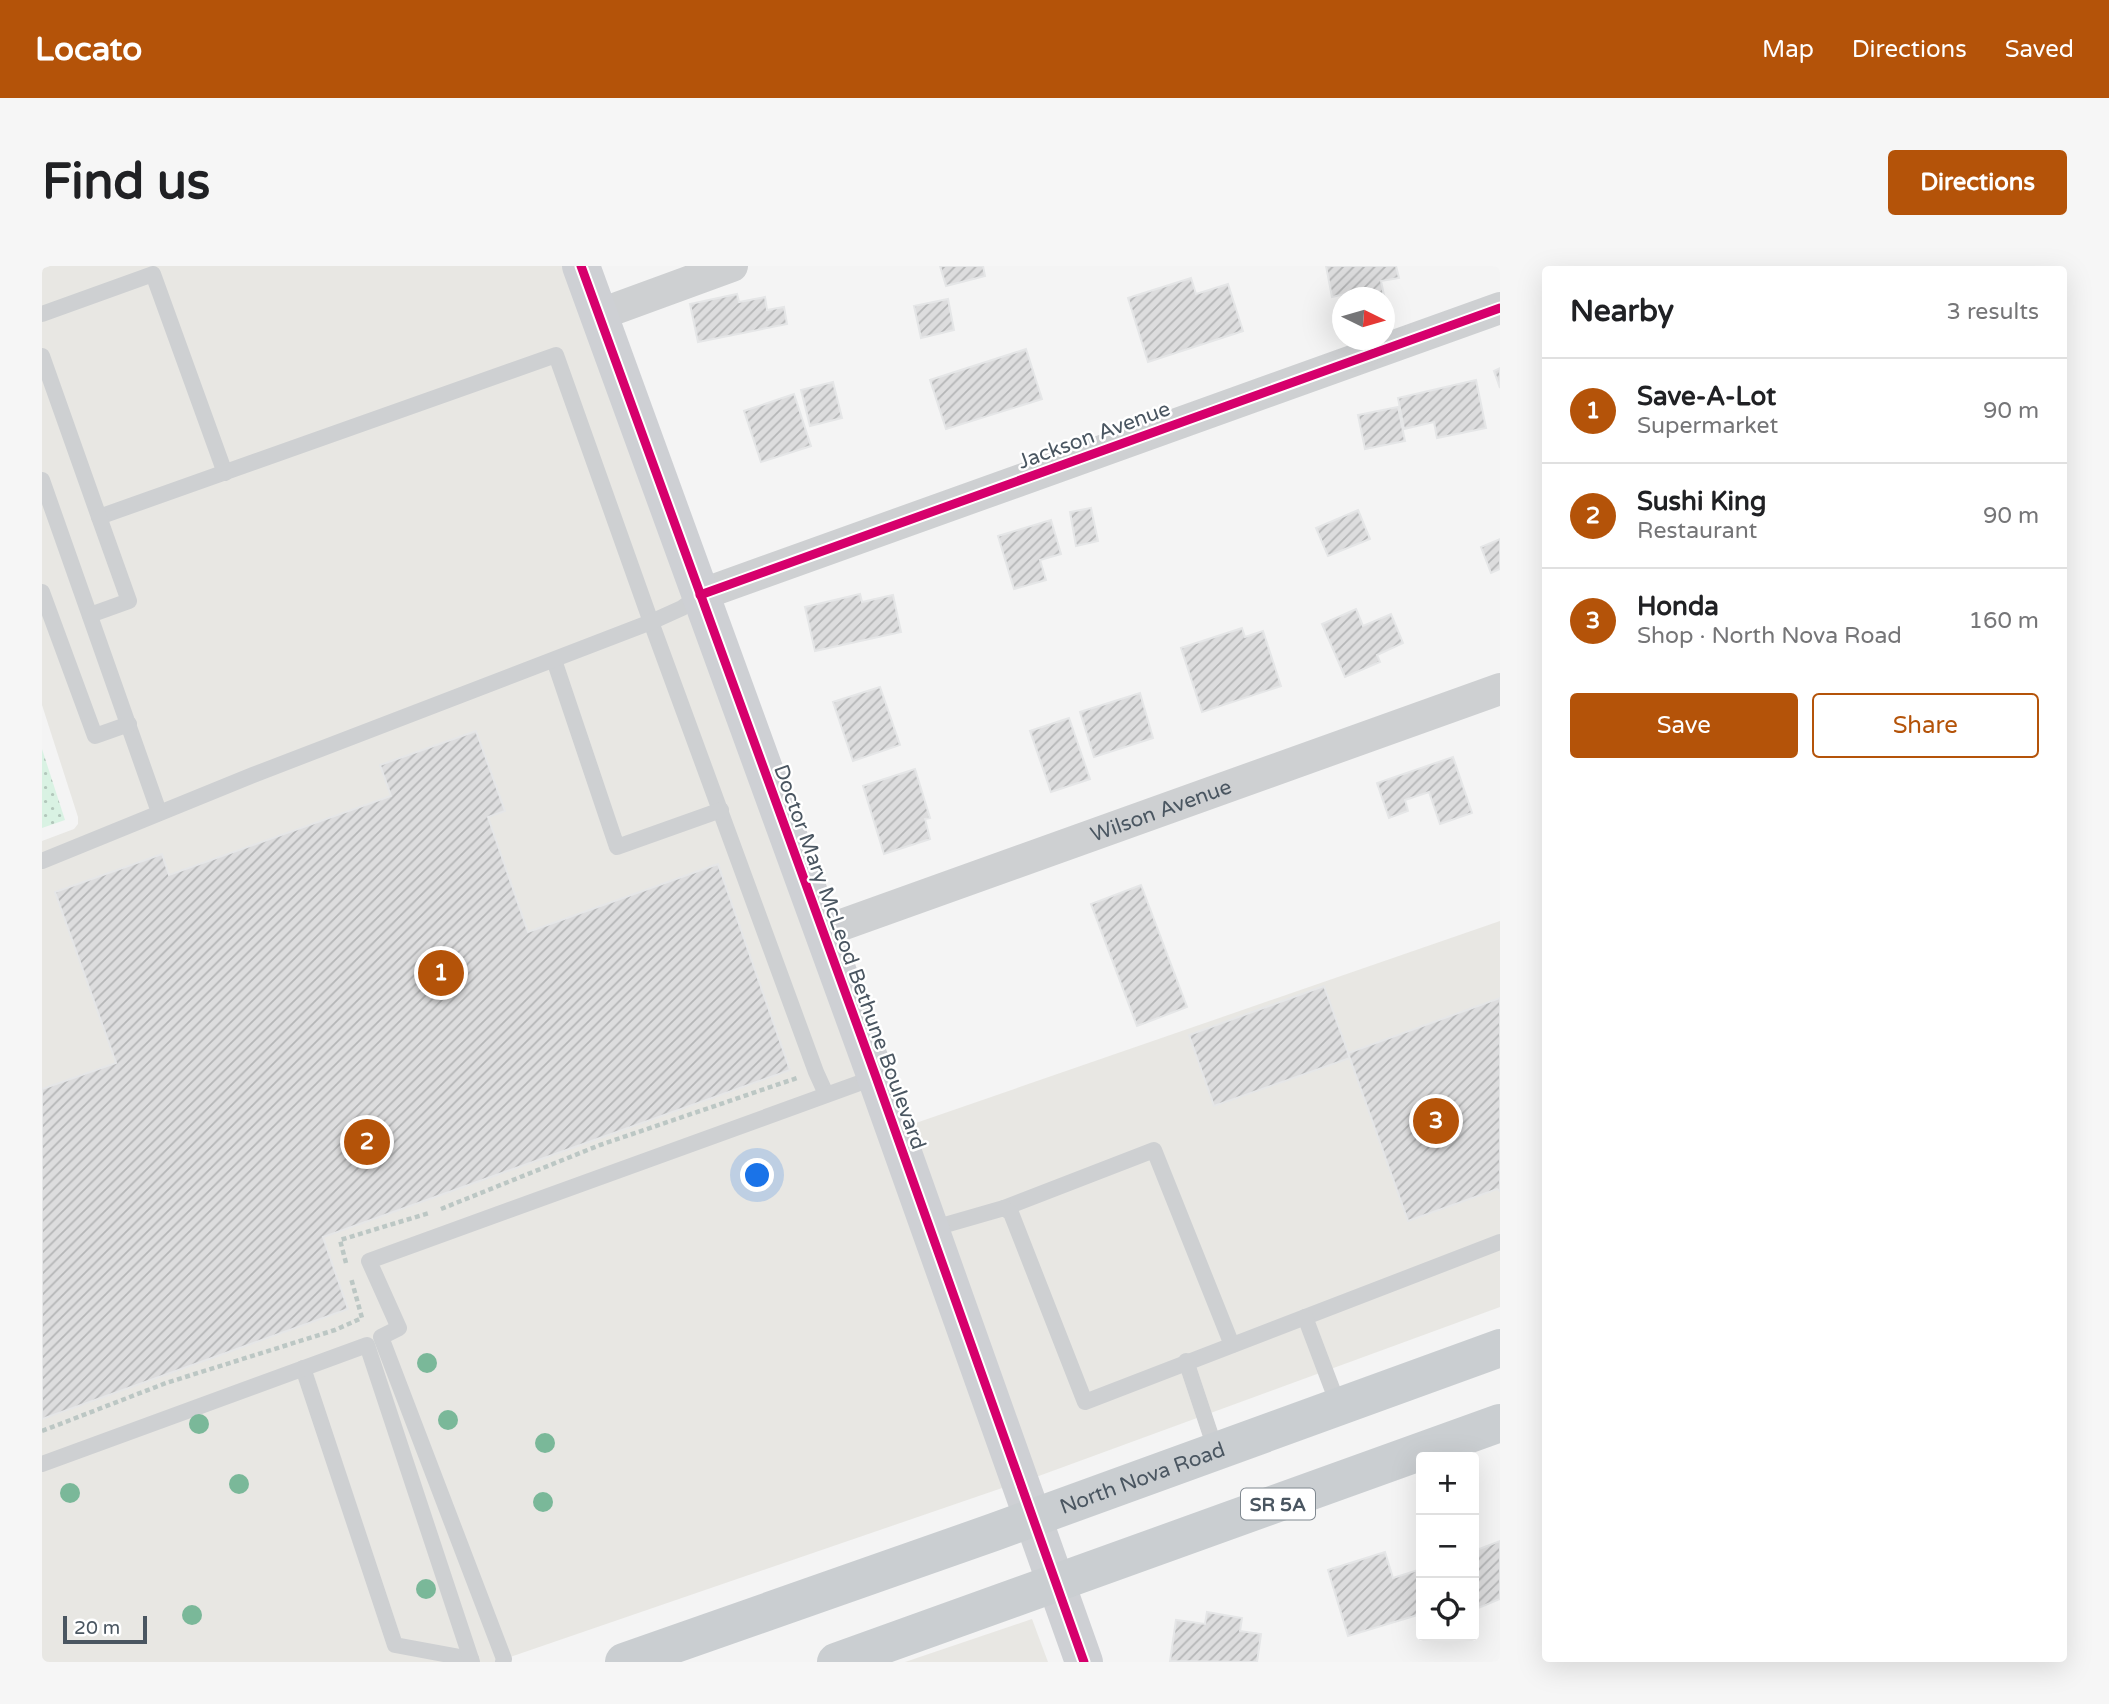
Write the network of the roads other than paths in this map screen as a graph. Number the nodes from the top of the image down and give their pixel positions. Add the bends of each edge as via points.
1 (580, 266) edge
2 (732, 266) edge
3 (1500, 308) edge
4 (42, 314) edge
5 (598, 315) junction
6 (42, 356) edge
7 (225, 473) junction
8 (42, 480) edge
9 (99, 517) junction
10 (42, 592) edge
11 (700, 595) junction
12 (90, 615) junction
13 (651, 622) junction
14 (554, 660) junction
15 (1500, 689) edge
16 (129, 724) junction
17 (721, 810) junction
18 (159, 812) junction
19 (42, 861) edge
20 (822, 932) junction
21 (876, 1077) junction
22 (826, 1094) junction
23 (1003, 1208) junction
24 (931, 1229) junction
25 (1500, 1242) edge
26 (1305, 1317) junction
27 (374, 1341) junction
28 (1232, 1345) junction
29 (1500, 1348) edge
30 (1186, 1362) junction
31 (303, 1368) junction
32 (1339, 1407) junction
33 (1500, 1423) edge
34 (1216, 1451) junction
35 (42, 1464) edge
36 (1033, 1518) junction
37 (1056, 1584) junction
38 (472, 1660) edge
39 (503, 1662) edge
40 (624, 1662) edge
41 (839, 1662) edge
42 (1084, 1662) edge

1 - 5 street, Doctor Mary McLeod Bethune Boulevard
2 - 5 street
3 - 11 street, Jackson Avenue
4 - 7 lane via 153,274
5 - 11 street, Doctor Mary McLeod Bethune Boulevard
6 - 9 lane
7 - 9 lane
7 - 13 lane via 555,355
8 - 12 lane
9 - 12 lane via 130,601
10 - 16 lane via 95,736
11 - 13 lane
11 - 20 street, Doctor Mary McLeod Bethune Boulevard
12 - 16 lane
13 - 14 lane
13 - 17 lane
14 - 17 lane via 617,847
14 - 18 lane
15 - 20 street, Wilson Avenue
16 - 18 lane
17 - 22 lane
18 - 19 lane
20 - 21 street, Doctor Mary McLeod Bethune Boulevard
21 - 22 lane
21 - 24 street, Doctor Mary McLeod Bethune Boulevard
22 - 27 lane via 369,1261 399,1328
23 - 24 lane
23 - 28 lane via 1154,1150
23 - 30 lane via 1011,1213 1085,1402
24 - 36 street, Doctor Mary McLeod Bethune Boulevard
25 - 26 lane
26 - 28 lane
26 - 32 lane
27 - 31 lane
27 - 38 lane
27 - 39 lane
28 - 30 lane
29 - 32 main road, North Nova Road
30 - 34 lane
31 - 35 lane
31 - 38 lane via 395,1645
32 - 34 main road, North Nova Road
33 - 37 main road, SR 5A
34 - 36 main road, North Nova Road
36 - 37 street, Doctor Mary McLeod Bethune Boulevard
36 - 40 main road, North Nova Road
37 - 41 main road, SR 5A
37 - 42 street, Doctor Mary McLeod Bethune Boulevard

